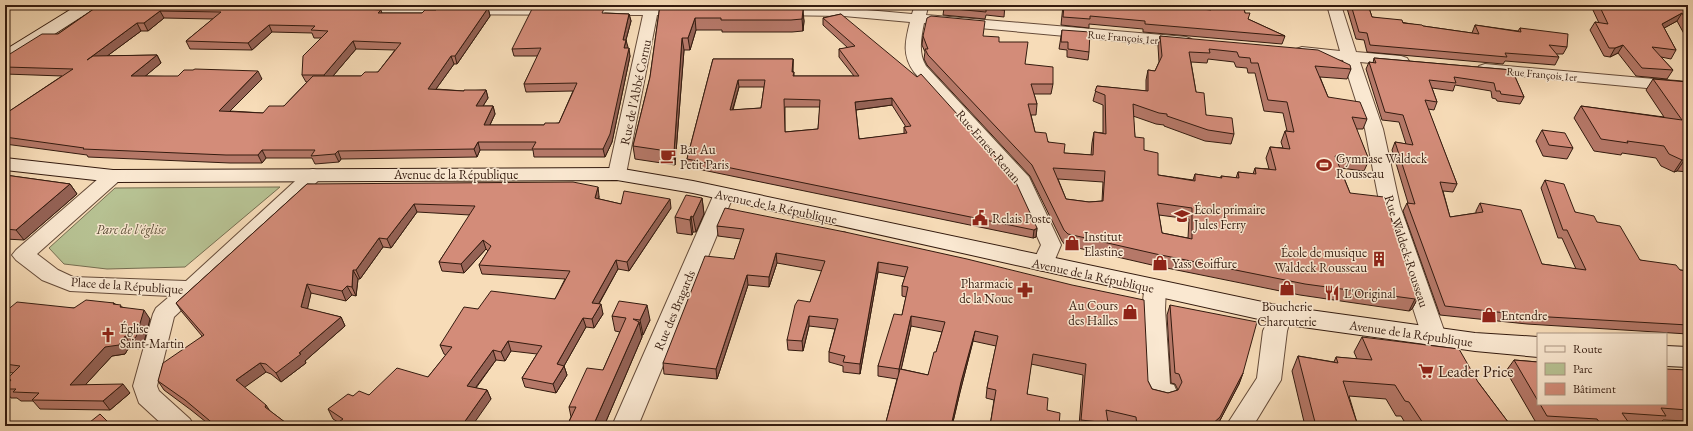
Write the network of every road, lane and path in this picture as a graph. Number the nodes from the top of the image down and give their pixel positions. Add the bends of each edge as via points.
1 (58, 5) edge
2 (1334, 5) edge
3 (88, 6) edge
4 (114, 8) edge
5 (417, 8) edge
6 (842, 8) edge
7 (338, 10) edge
8 (651, 11) junction
9 (697, 11) edge
10 (758, 11) edge
11 (920, 12) edge
12 (1198, 43) edge
13 (1288, 51) edge
14 (1350, 57) junction
15 (5, 58) edge
16 (1412, 62) edge
17 (1467, 67) edge
18 (1688, 88) edge
19 (5, 164) edge
20 (617, 174) junction
21 (313, 175) junction
22 (113, 176) junction
23 (724, 194) junction
24 (1043, 264) junction
25 (1155, 288) junction
26 (191, 289) junction
27 (1281, 315) junction
28 (1434, 336) junction
29 (1537, 347) edge
30 (1667, 356) edge
31 (1688, 357) edge
32 (1165, 392) edge
33 (181, 426) edge
34 (625, 426) edge
35 (1239, 426) edge

1 - 3 street
2 - 14 street, Rue Waldeck-Rousseau
3 - 4 street
3 - 15 main road
5 - 7 street
5 - 8 street
6 - 10 street
6 - 11 street, Rue François 1er
8 - 9 street
8 - 20 street, Rue de l'Abbé Cornu
11 - 12 street, Rue François 1er
11 - 24 street, Rue Ernest Renan via 913,39 914,59 920,69 1022,182 1051,245
13 - 14 street
14 - 16 street
14 - 28 street, Rue Waldeck-Rousseau via 1374,129 1390,206
17 - 18 street, Rue François 1er
19 - 22 main road, Avenue de la République
20 - 21 main road, Avenue de la République
20 - 23 main road, Avenue de la République
21 - 22 main road, Avenue de la République
21 - 26 street, Place de la République
22 - 26 street, Place de la République via 23,255 50,275 70,284
23 - 24 main road, Avenue de la République
23 - 34 street, Rue des Bragards
24 - 25 main road, Avenue de la République
25 - 27 main road, Avenue de la République
25 - 32 street via 1158,391
26 - 33 street via 164,314 145,386 148,396
27 - 28 main road, Avenue de la République
27 - 35 street via 1275,331 1269,380
28 - 29 main road, Avenue de la République
30 - 31 main road

